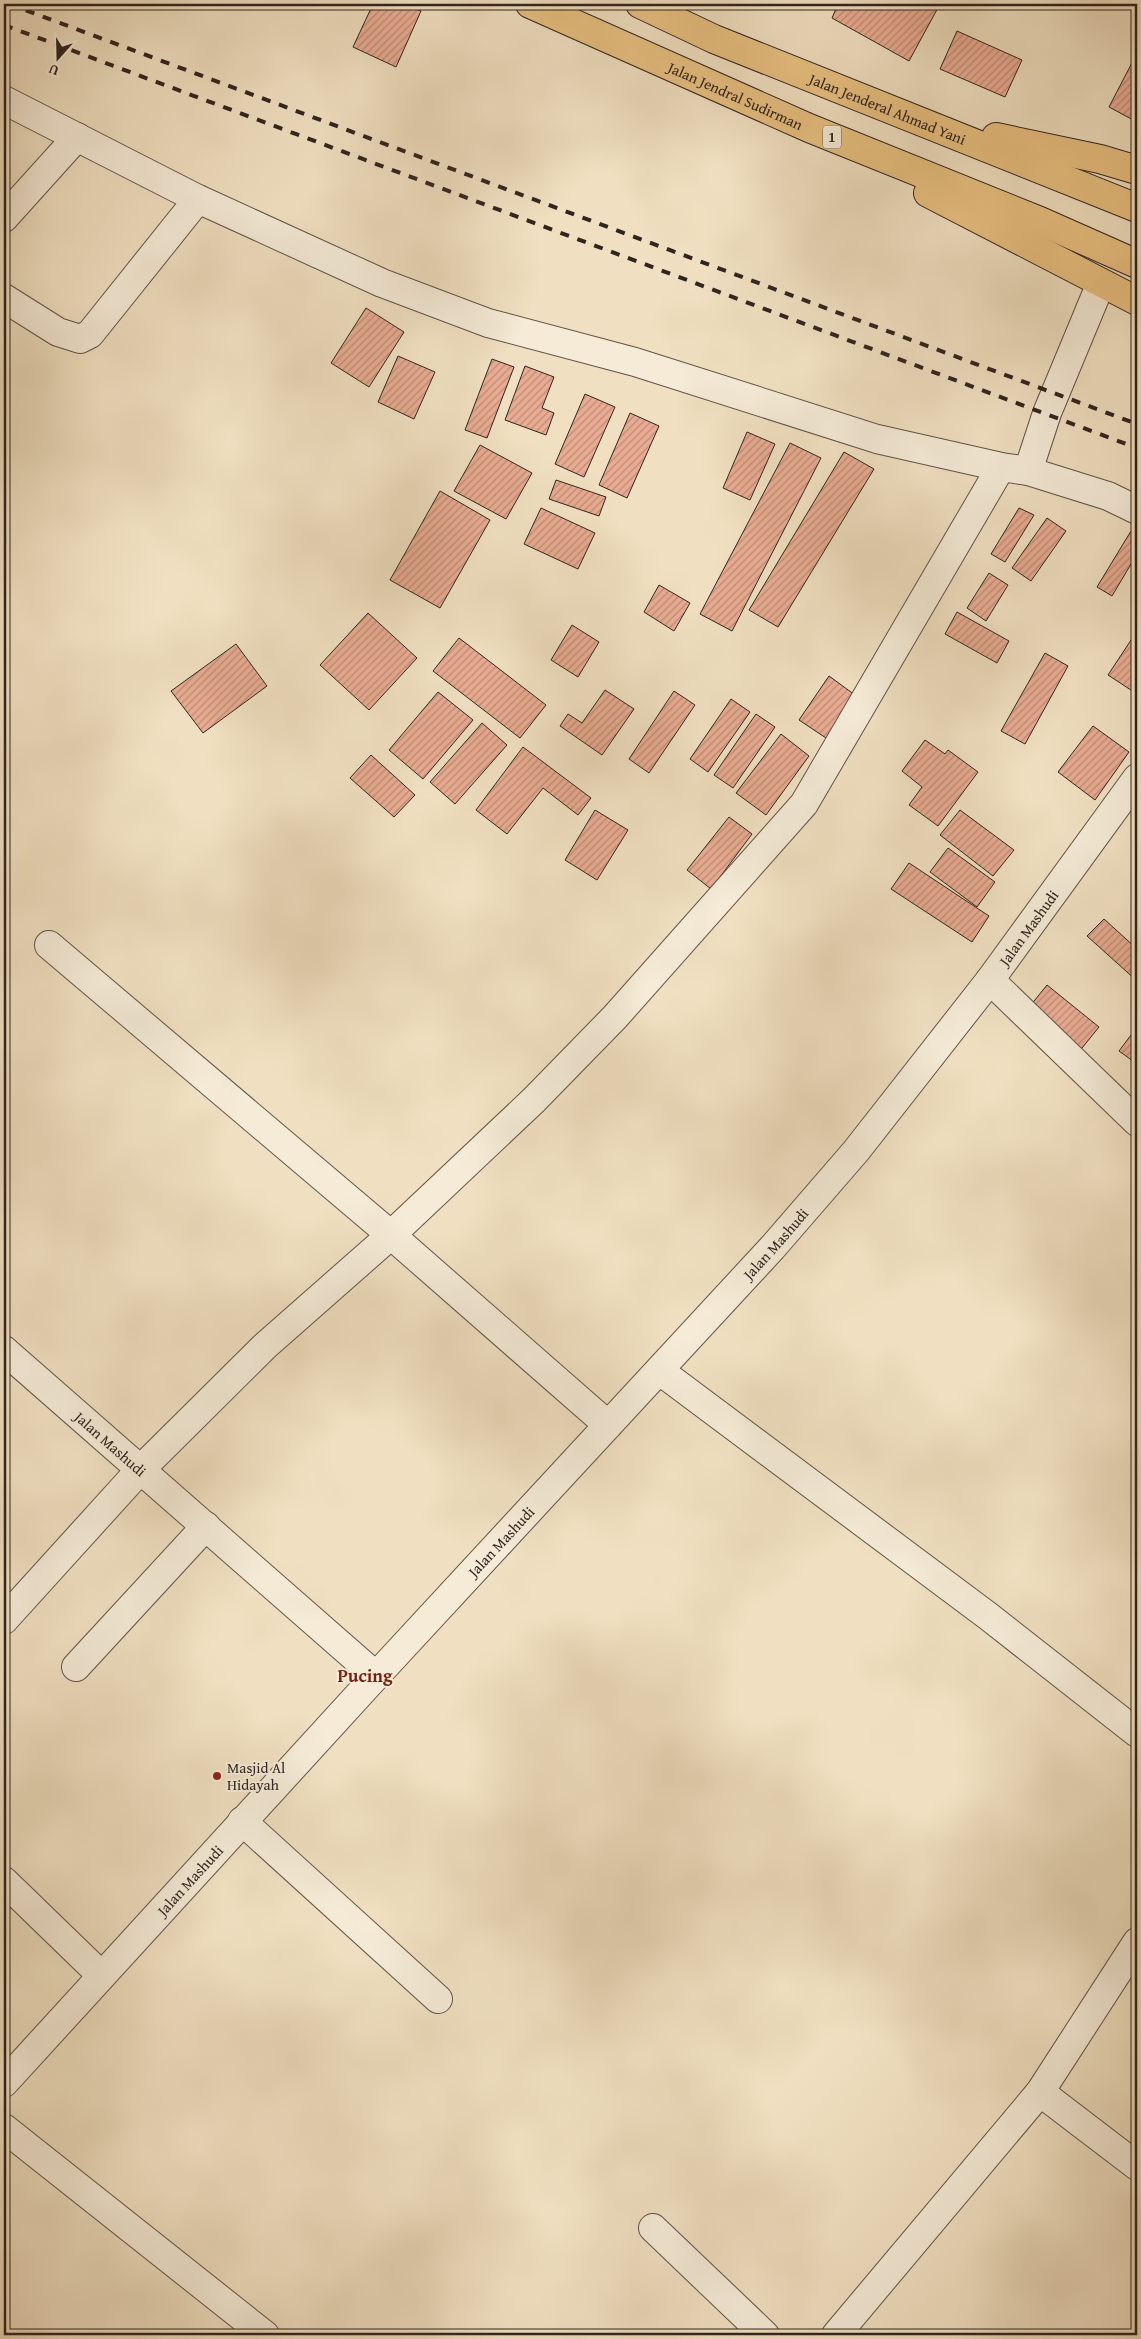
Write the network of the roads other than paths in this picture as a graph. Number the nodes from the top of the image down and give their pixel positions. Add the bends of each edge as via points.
1 (530, 4) edge
2 (640, 4) edge
3 (4, 100) edge
4 (923, 121) junction
5 (809, 128) junction
6 (76, 137) junction
7 (1137, 170) edge
8 (198, 199) junction
9 (1137, 208) edge
10 (4, 218) edge
11 (1137, 264) edge
12 (1101, 283) junction
13 (4, 298) edge
14 (1137, 302) edge
15 (1001, 467) junction
16 (1028, 471) junction
17 (1137, 510) edge
18 (1137, 778) edge
19 (48, 945) dead end
20 (990, 980) junction
21 (1137, 1122) edge
22 (391, 1235) junction
23 (4, 1350) edge
24 (660, 1371) junction
25 (608, 1424) junction
26 (140, 1470) junction
27 (206, 1526) junction
28 (4, 1620) edge
29 (76, 1667) dead end
30 (376, 1676) junction
31 (1137, 1733) edge
32 (242, 1821) junction
33 (4, 1880) edge
34 (1137, 1942) edge
35 (101, 1975) junction
36 (438, 1999) dead end
37 (4, 2083) edge
38 (1040, 2092) junction
39 (4, 2128) edge
40 (1137, 2166) edge
41 (652, 2228) dead end
42 (265, 2335) edge
43 (765, 2335) edge
44 (836, 2335) edge

1 - 5 highway, Jalan Jendral Sudirman / 1
2 - 4 highway, Jalan Jenderal Ahmad Yani via 714,39
3 - 6 street
4 - 7 highway
4 - 9 highway, Jalan Jenderal Ahmad Yani
5 - 11 highway, Jalan Jendral Sudirman / 1 via 1040,221
5 - 12 highway
6 - 8 street
6 - 10 street
8 - 13 street via 90,334 80,339 58,332
8 - 15 street via 382,283 488,323 635,362 877,439
12 - 14 highway
12 - 16 street via 1046,413
15 - 16 street
15 - 22 street via 804,804 615,1017 534,1100
16 - 17 street via 1108,496
18 - 20 street, Jalan Mashudi
19 - 22 street
20 - 21 street
20 - 24 street, Jalan Mashudi via 856,1151
22 - 25 street
22 - 26 street via 265,1346
23 - 26 street, Jalan Mashudi
24 - 25 street, Jalan Mashudi
24 - 31 street via 988,1616
25 - 30 street, Jalan Mashudi
26 - 27 street, Jalan Mashudi
26 - 28 street
27 - 29 street
27 - 30 street, Jalan Mashudi
30 - 32 street, Jalan Mashudi
32 - 35 street, Jalan Mashudi
32 - 36 street
33 - 35 street
34 - 38 street
35 - 37 street, Jalan Mashudi
38 - 40 street
38 - 44 street
39 - 42 street
41 - 43 street

